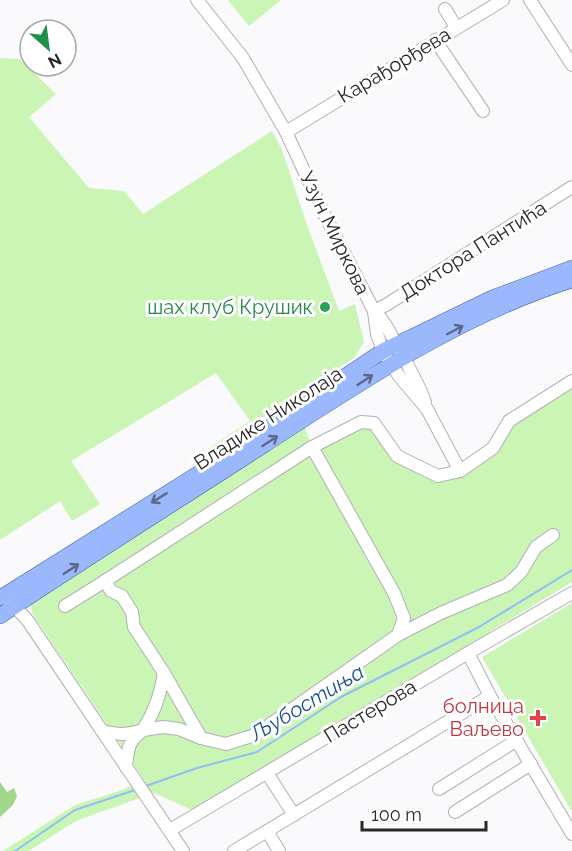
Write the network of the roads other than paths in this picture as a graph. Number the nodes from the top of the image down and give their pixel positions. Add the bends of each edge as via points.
1 (198, 0) edge
2 (501, 0) edge
3 (530, 0) edge
4 (445, 9) dead end
5 (456, 27) junction
6 (435, 40) junction
7 (572, 65) edge
8 (483, 111) dead end
9 (286, 132) junction
10 (572, 187) edge
11 (572, 268) edge
12 (572, 280) edge
13 (374, 311) junction
14 (393, 354) junction
15 (572, 381) edge
16 (312, 447) junction
17 (460, 471) junction
18 (553, 534) dead end
19 (105, 581) junction
20 (572, 593) edge
21 (11, 598) edge
22 (65, 606) dead end
23 (0, 616) edge
24 (398, 635) junction
25 (468, 653) junction
26 (164, 673) junction
27 (490, 696) junction
28 (143, 730) junction
29 (102, 731) junction
30 (201, 738) junction
31 (517, 740) junction
32 (531, 764) junction
33 (126, 767) junction
34 (267, 773) junction
35 (439, 789) dead end
36 (455, 812) dead end
37 (294, 815) junction
38 (170, 830) junction
39 (267, 831) junction
40 (572, 834) edge
41 (183, 851) edge
42 (234, 851) edge
43 (279, 851) edge

1 - 9 street, Узун Миркова via 243,58
2 - 5 street, Карађорђева
3 - 7 street
4 - 5 street
5 - 6 street, Карађорђева
6 - 8 street
6 - 9 street, Карађорђева
9 - 13 street, Узун Миркова
10 - 13 street, Доктора Пантића
11 - 14 main road, Владике Николаја via 492,298
14 -> 12 main road, Владике Николаја
13 - 14 street, Узун Миркова via 377,334
14 - 17 street, Узун Миркова via 421,390
14 - 21 main road, Владике Николаја via 212,465
15 - 17 street via 509,420 493,448
16 - 17 street via 361,422 374,423 397,456 438,476
16 - 19 street
16 - 24 street via 394,593 404,618
18 - 24 street via 536,547 521,572 507,585
19 - 22 street
19 - 26 street via 111,591 122,596 132,612 134,627
20 - 25 street, Пастерова
21 - 23 main road, Владике Николаја
21 - 29 street
24 - 30 street via 255,735 226,744
25 - 27 street
25 - 34 street, Пастерова
26 - 28 street via 153,713
26 - 30 street
27 - 31 street
27 - 37 street
28 - 29 street via 117,735
28 - 30 street via 179,729
28 - 33 street via 132,739
29 - 33 street
31 - 32 street
31 - 35 street
32 - 36 street
32 - 40 street
33 - 38 street
34 - 37 street
34 - 38 street, Пастерова
37 - 39 street
38 - 41 street
39 - 42 street
39 - 43 street

